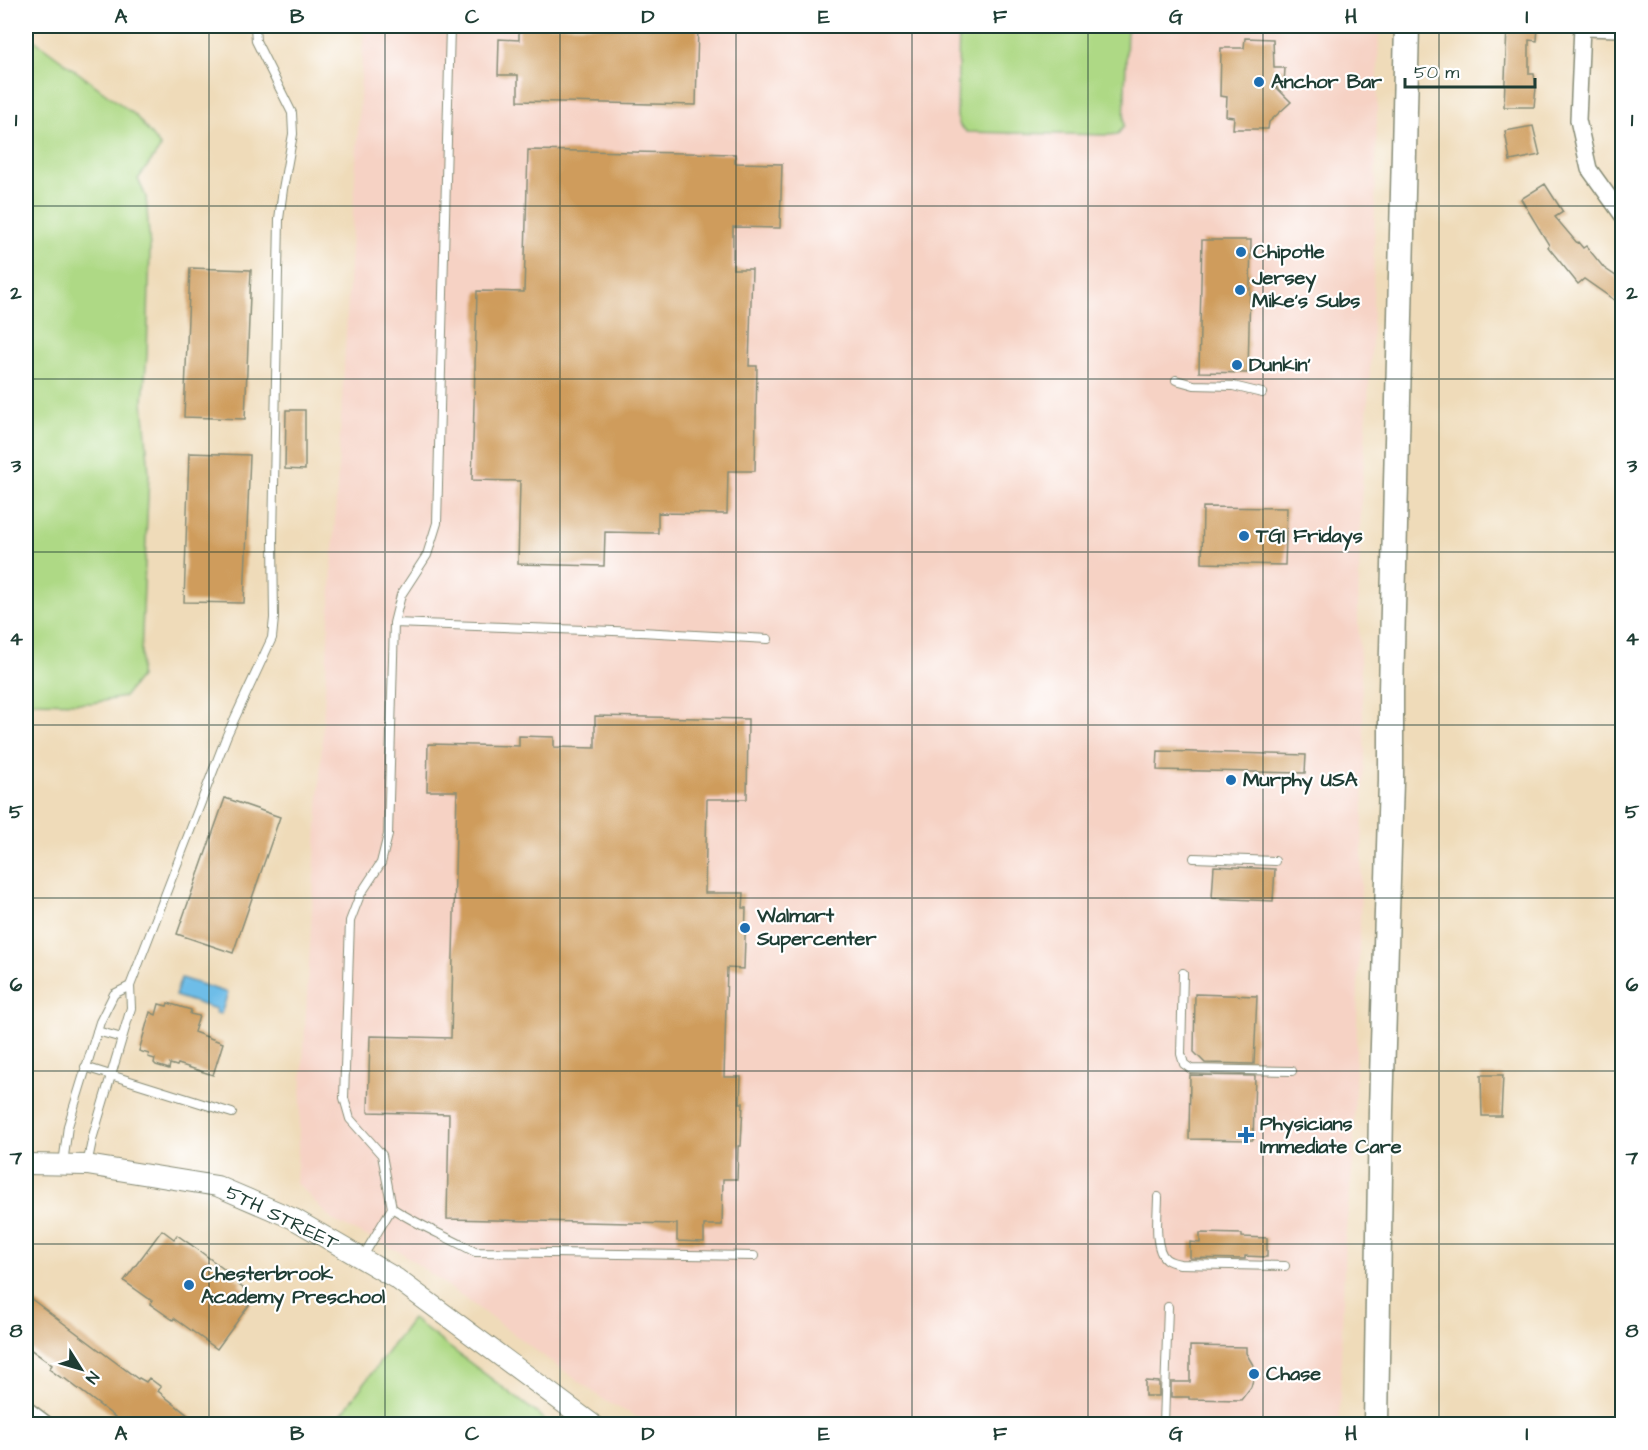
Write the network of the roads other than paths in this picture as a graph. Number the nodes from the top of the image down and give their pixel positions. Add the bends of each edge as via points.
1 (255, 26) edge
2 (450, 26) edge
3 (1407, 26) edge
4 (1582, 27) edge
5 (1623, 29) edge
6 (1623, 215) edge
7 (1176, 380) dead end
8 (1262, 393) dead end
9 (394, 623) junction
10 (768, 639) dead end
11 (1194, 858) dead end
12 (1275, 861) dead end
13 (1183, 973) dead end
14 (130, 986) junction
15 (98, 1031) junction
16 (122, 1038) junction
17 (85, 1067) junction
18 (1292, 1071) dead end
19 (111, 1074) junction
20 (232, 1113) dead end
21 (26, 1164) edge
22 (63, 1164) junction
23 (87, 1165) junction
24 (1158, 1197) dead end
25 (392, 1208) junction
26 (754, 1256) dead end
27 (362, 1258) junction
28 (1285, 1266) dead end
29 (1168, 1307) dead end
30 (26, 1409) edge
31 (46, 1425) edge
32 (592, 1425) edge
33 (1164, 1425) edge
34 (1376, 1425) edge

1 - 14 lane via 256,41 292,113 293,134 279,219 272,638 227,735
2 - 9 lane via 437,523 427,555 401,595
3 - 34 main road
4 - 5 street
4 - 6 street via 1578,120 1589,169
7 - 8 lane
9 - 10 lane
9 - 25 lane via 388,835 381,863 350,921 344,1098 350,1119 382,1155
11 - 12 lane
13 - 18 lane via 1184,1064 1191,1069
14 - 15 lane via 114,994
14 - 16 lane via 131,1008
15 - 16 lane
15 - 17 lane
16 - 19 lane
17 - 19 lane
17 - 22 lane via 68,1126
19 - 20 lane
19 - 23 lane
21 - 22 street, 5TH STREET
22 - 23 street, 5TH STREET
23 - 27 street, 5TH STREET via 217,1186 294,1219
24 - 28 lane via 1160,1252 1167,1260 1180,1264
25 - 26 lane via 475,1252
25 - 27 lane
27 - 32 street, 5TH STREET via 397,1279
29 - 33 lane
30 - 31 street

